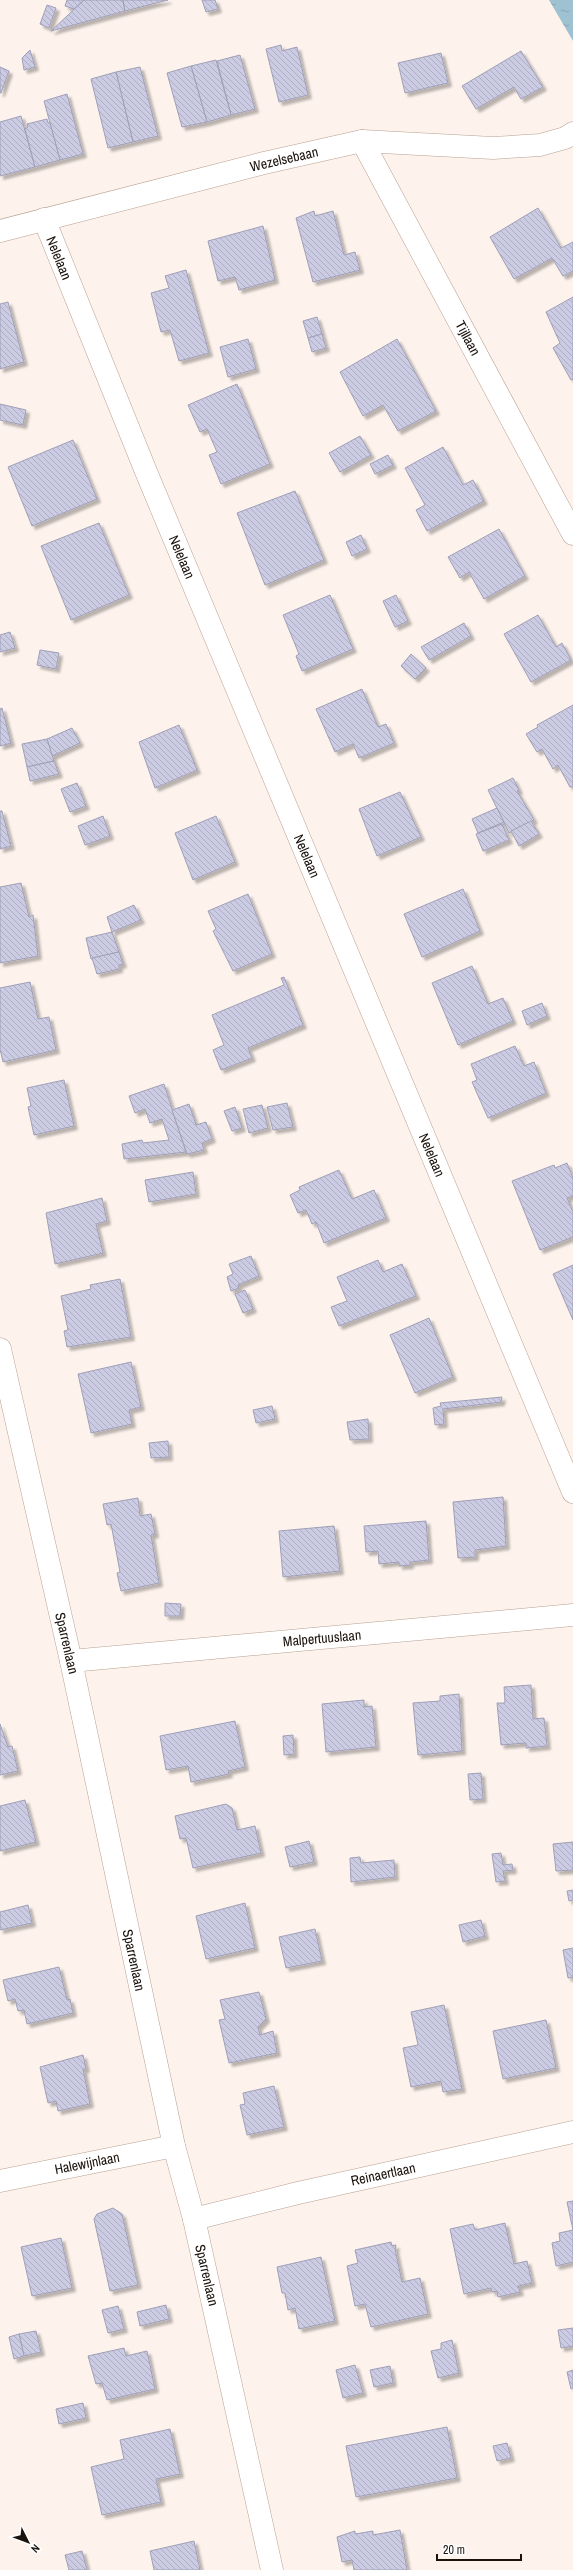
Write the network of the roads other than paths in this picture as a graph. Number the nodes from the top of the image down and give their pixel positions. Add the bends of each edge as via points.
1 (573, 133) edge
2 (362, 141) junction
3 (44, 219) junction
4 (0, 231) edge
5 (573, 534) edge
6 (0, 1349) edge
7 (573, 1492) edge
8 (573, 1614) edge
9 (71, 1661) junction
10 (573, 2132) edge
11 (174, 2146) junction
12 (0, 2181) edge
13 (194, 2219) junction
14 (272, 2570) edge

1 - 2 street, Wezelsebaan via 566,138 540,146 493,148
2 - 3 street, Wezelsebaan
2 - 5 street, Tijllaan
3 - 4 street, Wezelsebaan
3 - 7 street, Nelelaan via 144,466
6 - 9 street, Sparrenlaan
8 - 9 street, Malpertuuslaan
9 - 11 street, Sparrenlaan
10 - 13 street, Reinaertlaan via 298,2192
11 - 12 street, Halewijnlaan
11 - 13 street, Sparrenlaan
13 - 14 street, Sparrenlaan

